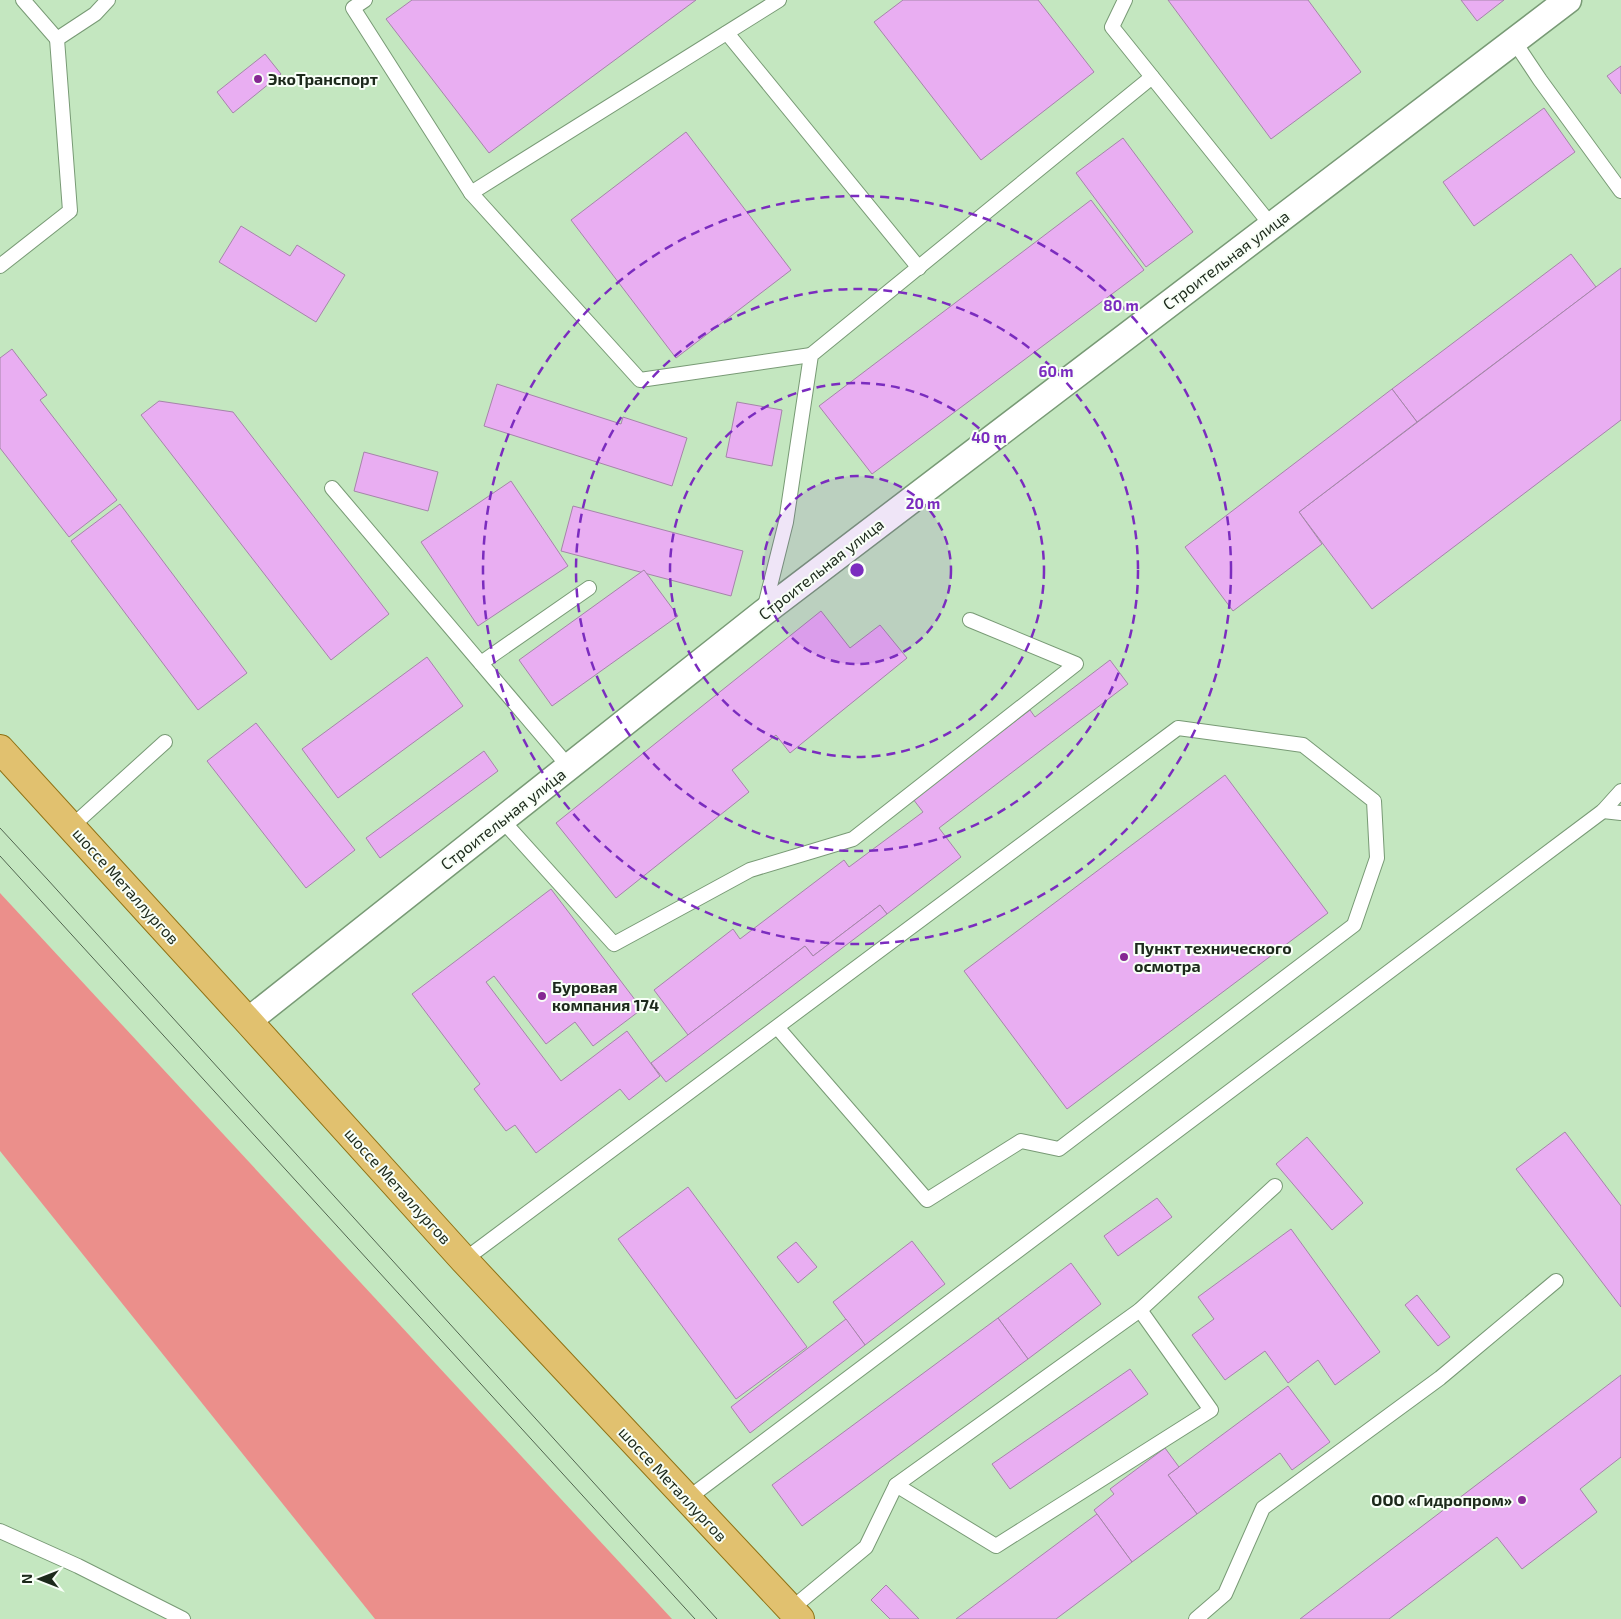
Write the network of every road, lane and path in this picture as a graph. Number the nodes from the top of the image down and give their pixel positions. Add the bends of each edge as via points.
1 (23, 0) edge
2 (108, 0) edge
3 (365, 0) edge
4 (779, 0) edge
5 (1125, 0) edge
6 (1568, 0) edge
7 (727, 32) junction
8 (57, 39) junction
9 (1514, 41) junction
10 (1152, 77) junction
11 (1621, 191) edge
12 (471, 193) junction
13 (1272, 225) junction
14 (0, 266) edge
15 (919, 268) junction
16 (811, 355) junction
17 (332, 488) dead end
18 (589, 588) dead end
19 (764, 613) junction
20 (970, 620) dead end
21 (481, 663) junction
22 (165, 742) dead end
23 (0, 749) edge
24 (569, 767) junction
25 (1621, 790) edge
26 (1602, 811) junction
27 (1621, 813) edge
28 (502, 820) junction
29 (71, 827) junction
30 (248, 1020) junction
31 (777, 1027) junction
32 (1275, 1186) dead end
33 (464, 1260) junction
34 (1556, 1281) dead end
35 (1140, 1310) junction
36 (896, 1485) junction
37 (687, 1499) junction
38 (0, 1531) edge
39 (796, 1614) edge
40 (183, 1619) edge
41 (1196, 1619) edge

1 - 8 lane
2 - 8 lane via 95,14
3 - 12 lane via 353,8
4 - 7 lane
5 - 10 lane via 1112,28
6 - 9 street, Строительная улица
7 - 12 lane
7 - 15 lane
8 - 14 lane via 70,211
9 - 11 lane
9 - 13 street, Строительная улица
10 - 13 lane
10 - 15 lane
12 - 16 lane via 640,380
13 - 19 street, Строительная улица
15 - 16 lane
16 - 19 lane via 786,522
17 - 21 lane
18 - 21 lane
19 - 24 street, Строительная улица
20 - 28 lane via 1076,664 853,839 750,870 614,944
21 - 24 lane
22 - 29 lane
23 - 29 main road, шоссе Металлургов
24 - 28 street, Строительная улица
25 - 26 lane
26 - 27 lane
26 - 37 lane
28 - 30 street, Строительная улица
29 - 30 main road, шоссе Металлургов
30 - 33 main road, шоссе Металлургов
31 - 31 lane via 927,1200 1021,1141 1059,1149 1354,925 1377,858 1374,801 1303,745 1178,728
31 - 33 lane
32 - 35 lane
33 - 37 main road, шоссе Металлургов
34 - 41 lane via 1440,1378 1263,1508 1225,1594
35 - 36 lane
35 - 36 lane via 1211,1410 996,1546
36 - 39 lane via 866,1546
37 - 39 main road, шоссе Металлургов
38 - 40 lane

